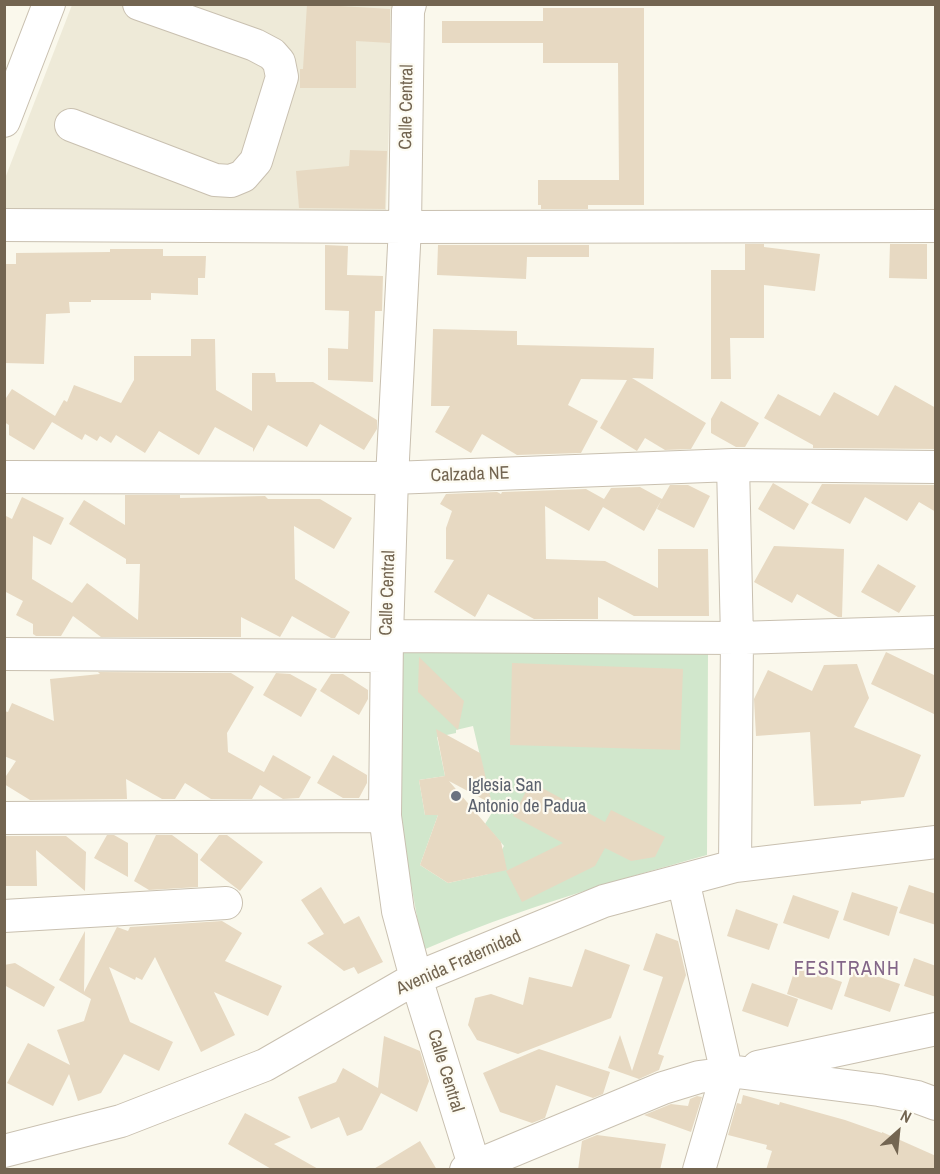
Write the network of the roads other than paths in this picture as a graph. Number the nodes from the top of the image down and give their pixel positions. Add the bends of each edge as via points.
1 (49, 4) edge
2 (140, 4) edge
3 (410, 4) edge
4 (17, 54) edge
5 (4, 121) edge
6 (71, 125) dead end
7 (4, 225) edge
8 (936, 226) edge
9 (405, 227) junction
10 (733, 465) junction
11 (936, 467) edge
12 (4, 477) edge
13 (392, 478) junction
14 (936, 632) edge
15 (737, 638) junction
16 (386, 646) junction
17 (4, 654) edge
18 (385, 816) junction
19 (4, 818) edge
20 (936, 842) edge
21 (735, 866) junction
22 (683, 880) junction
23 (226, 903) dead end
24 (4, 916) edge
25 (416, 978) junction
26 (936, 1029) edge
27 (732, 1073) junction
28 (936, 1104) edge
29 (4, 1151) edge
30 (476, 1168) edge
31 (699, 1170) edge

1 - 4 street
2 - 6 street via 255,45 279,62 282,77 256,161 243,176 231,181 215,180
3 - 9 street, Calle Central
4 - 5 street
7 - 9 street
8 - 9 street
9 - 13 street, Calle Central
10 - 11 street, Calzada NE
10 - 13 street, Calzada NE
10 - 15 street
12 - 13 street, Calzada NE
13 - 16 street, Calle Central
14 - 15 street
15 - 16 street
15 - 21 street
16 - 17 street
16 - 18 street, Calle Central
18 - 19 street
18 - 25 street, Calle Central via 398,911
20 - 21 street, Avenida Fraternidad
21 - 22 street, Avenida Fraternidad
22 - 25 street, Avenida Fraternidad via 604,901
22 - 27 street
23 - 24 street
25 - 29 street, Avenida Fraternidad via 265,1065 121,1121
25 - 30 street, Calle Central
26 - 27 street
27 - 28 street via 879,1090
27 - 30 street via 699,1077 663,1088
27 - 31 street

